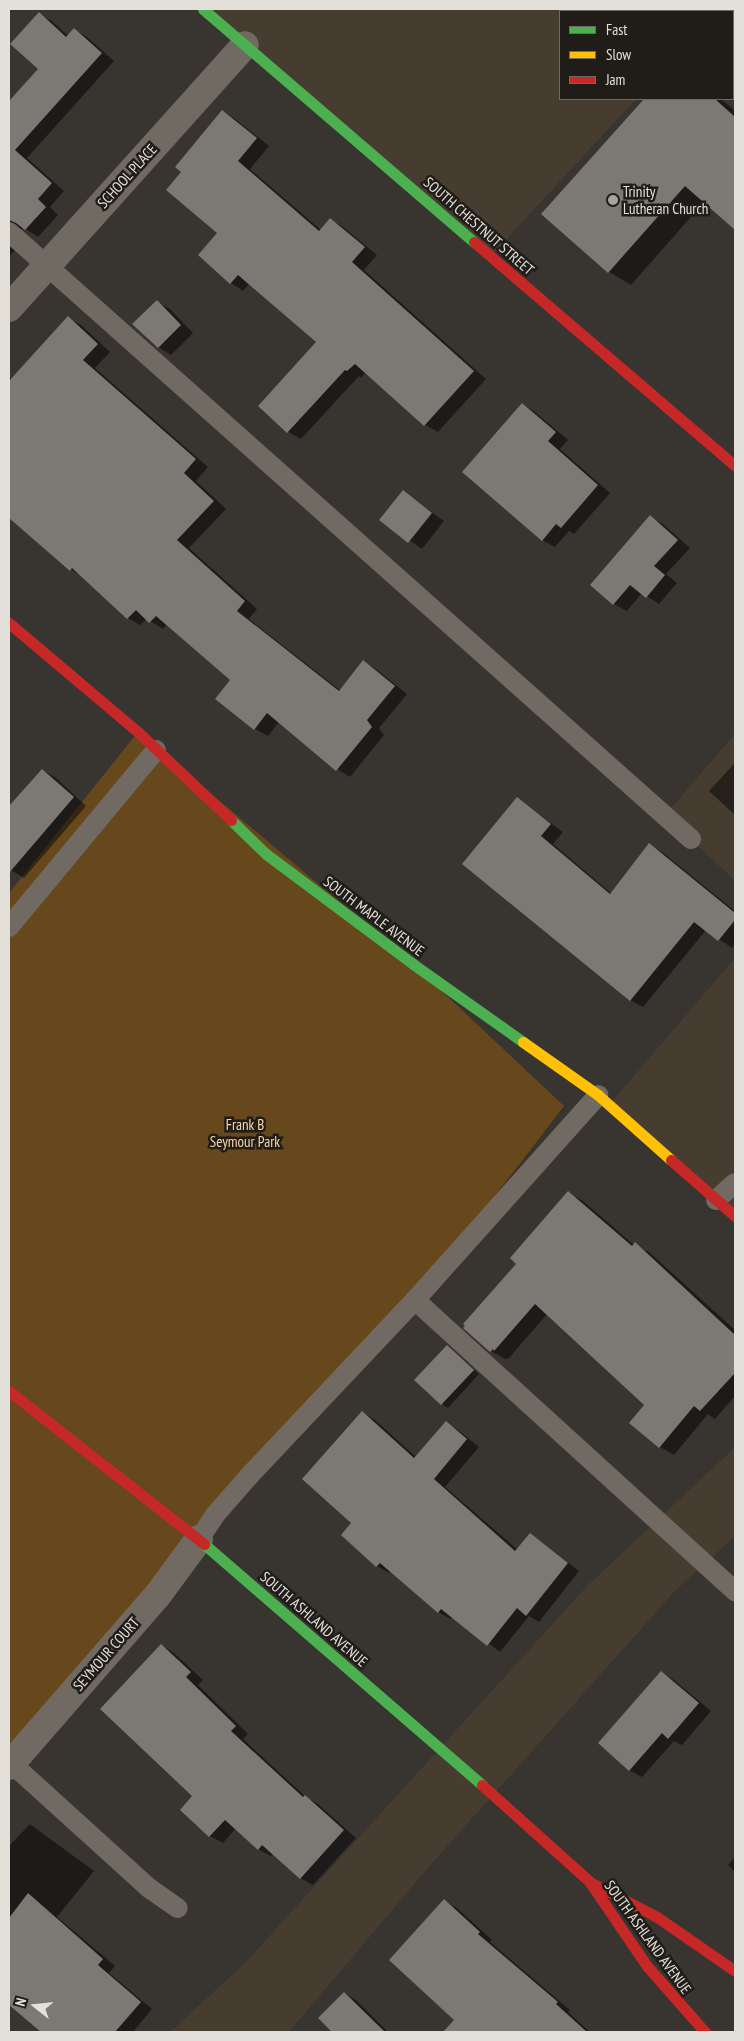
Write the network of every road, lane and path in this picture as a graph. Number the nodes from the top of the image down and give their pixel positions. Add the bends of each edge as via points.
1 (203, 9) edge
2 (245, 44) junction
3 (9, 232) edge
4 (47, 265) junction
5 (9, 308) edge
6 (735, 466) edge
7 (9, 623) edge
8 (156, 750) junction
9 (691, 839) dead end
10 (9, 927) edge
11 (598, 1096) junction
12 (735, 1183) edge
13 (716, 1200) junction
14 (735, 1216) edge
15 (415, 1300) junction
16 (9, 1391) edge
17 (199, 1539) junction
18 (735, 1591) edge
19 (10, 1765) edge
20 (589, 1881) junction
21 (178, 1908) dead end
22 (735, 1971) edge
23 (705, 2032) edge

1 - 2 street, SOUTH CHESTNUT STREET
2 - 4 street, SCHOOL PLACE
2 - 6 street, SOUTH CHESTNUT STREET
3 - 4 lane
4 - 5 street, SCHOOL PLACE
4 - 9 lane
7 - 8 street, SOUTH MAPLE AVENUE
8 - 10 lane
8 - 11 street, SOUTH MAPLE AVENUE via 266,854
11 - 13 street, SOUTH MAPLE AVENUE
11 - 15 lane
12 - 13 lane
13 - 14 street, SOUTH MAPLE AVENUE
15 - 17 lane via 250,1475
15 - 18 lane
16 - 17 street, SOUTH ASHLAND AVENUE
17 - 19 street, SEYMOUR COURT via 156,1596
17 - 20 street, SOUTH ASHLAND AVENUE
19 - 21 lane via 149,1888
20 - 22 street, SOUTH ASHLAND AVENUE via 657,1917
20 - 23 street, SOUTH ASHLAND AVENUE via 647,1966

